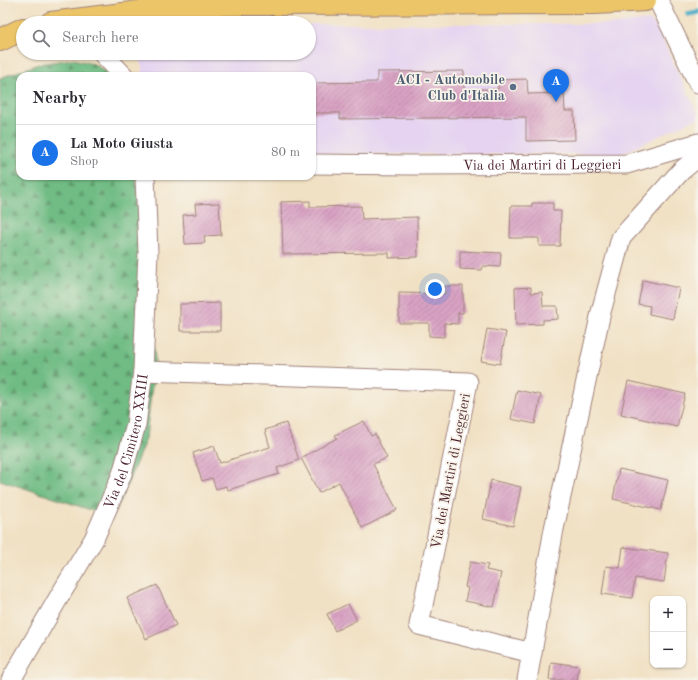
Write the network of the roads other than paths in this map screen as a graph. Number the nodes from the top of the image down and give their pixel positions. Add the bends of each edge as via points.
1 (645, 0) edge
2 (658, 0) edge
3 (107, 16) edge
4 (0, 24) edge
5 (16, 25) edge
6 (16, 32) edge
7 (0, 40) edge
8 (109, 60) edge
9 (120, 72) edge
10 (698, 83) edge
11 (698, 143) edge
12 (698, 157) edge
13 (316, 164) edge
14 (145, 180) edge
15 (143, 371) junction
16 (532, 652) junction
17 (11, 680) edge
18 (527, 680) edge

1 - 3 main road via 596,3 230,4
2 - 10 street
4 - 5 main road
6 - 7 main road
8 - 9 street
11 - 13 street, Via dei Martiri di Leggieri via 627,164
12 - 16 street via 681,171 621,238 599,320 554,529
14 - 15 street, Via del Cimitero XXIII via 148,253
15 - 16 street, Via dei Martiri di Leggieri via 468,382 419,625
15 - 17 street, Via del Cimitero XXIII via 136,425 122,474 94,540
16 - 18 street

